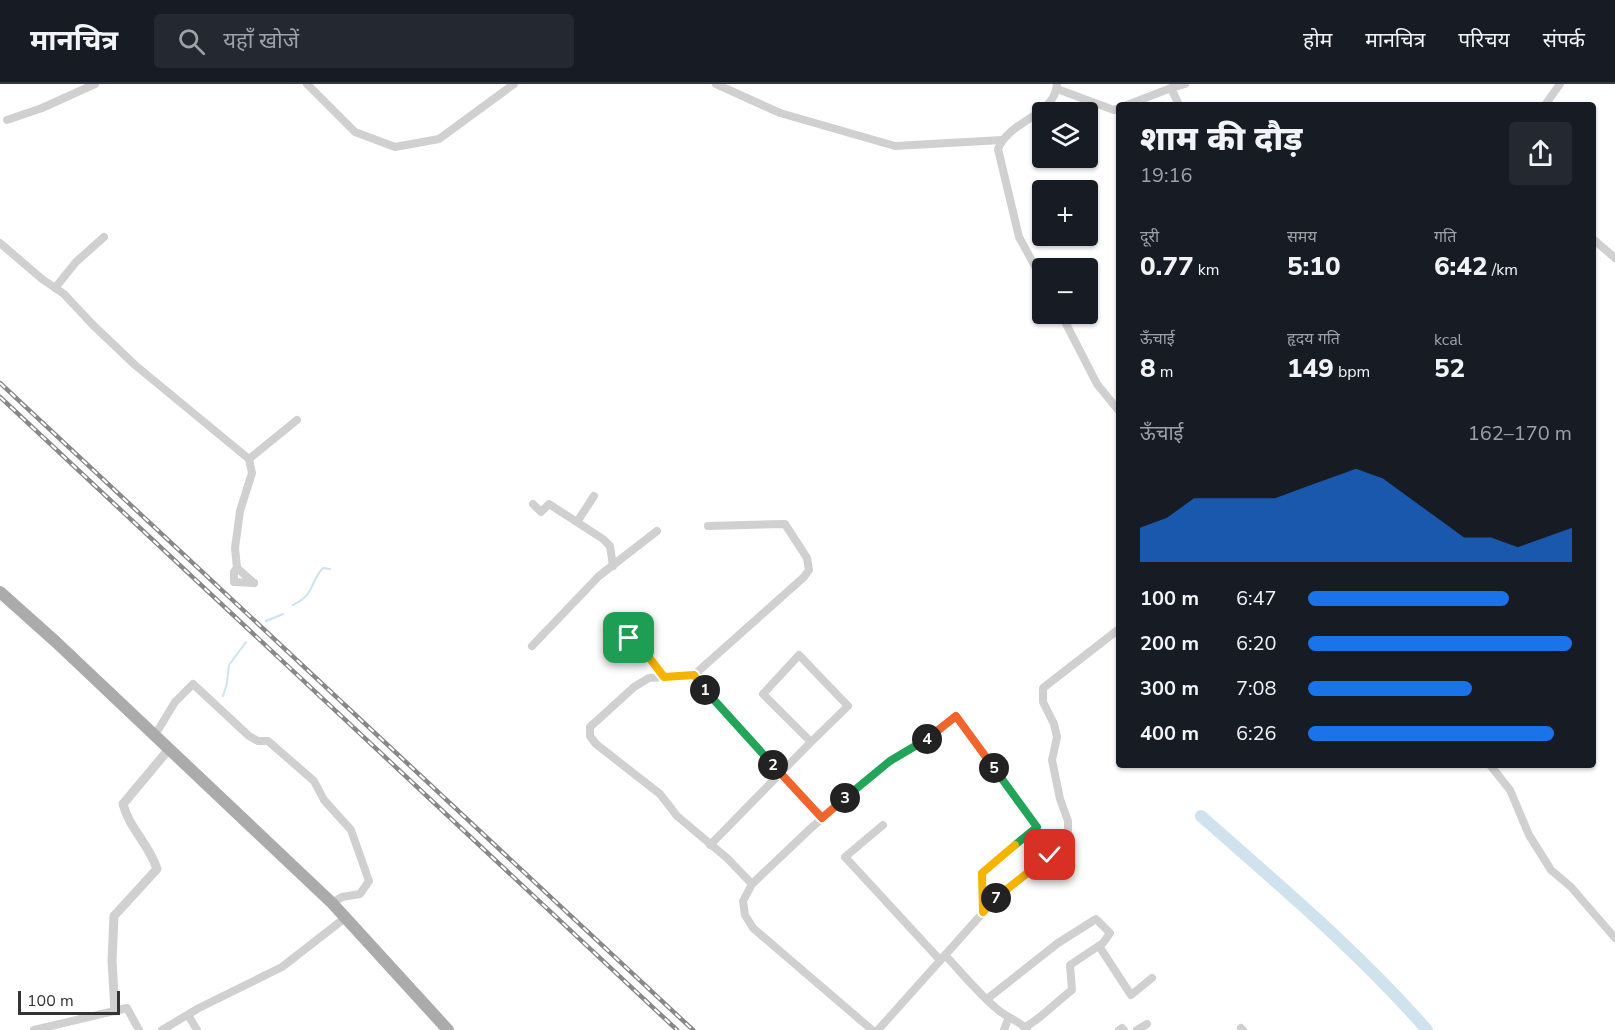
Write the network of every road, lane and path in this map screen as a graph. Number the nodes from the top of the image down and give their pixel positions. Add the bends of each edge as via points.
1 (95, 84) edge
2 (308, 84) edge
3 (514, 84) edge
4 (716, 84) edge
5 (1185, 84) edge
6 (1560, 84) edge
7 (1057, 86) edge
8 (504, 87) edge
9 (1171, 88) junction
10 (1135, 102) edge
11 (1178, 102) edge
12 (1547, 102) edge
13 (1116, 109) edge
14 (7, 120) dead end
15 (1002, 140) junction
16 (104, 237) dead end
17 (1596, 242) edge
18 (0, 243) edge
19 (1615, 258) edge
20 (1032, 261) edge
21 (55, 288) junction
22 (1066, 324) edge
23 (1116, 407) edge
24 (297, 420) dead end
25 (249, 459) junction
26 (594, 496) dead end
27 (533, 504) dead end
28 (577, 522) junction
29 (708, 525) dead end
30 (657, 531) dead end
31 (613, 566) junction
32 (237, 568) dead end
33 (0, 592) edge
34 (1116, 631) edge
35 (629, 638) dead end
36 (532, 646) dead end
37 (694, 675) junction
38 (664, 677) junction
39 (155, 735) junction
40 (811, 742) junction
41 (169, 749) junction
42 (1492, 768) edge
43 (780, 773) junction
44 (822, 818) junction
45 (883, 825) dead end
46 (710, 845) junction
47 (752, 884) junction
48 (332, 903) junction
49 (983, 912) junction
50 (345, 918) junction
51 (1615, 938) edge
52 (1099, 946) junction
53 (943, 957) junction
54 (1152, 978) dead end
55 (987, 999) junction
56 (115, 1011) junction
57 (188, 1015) junction
58 (1008, 1019) junction
59 (1147, 1024) dead end
60 (1027, 1028) edge
61 (36, 1030) edge
62 (139, 1030) edge
63 (162, 1030) edge
64 (197, 1030) edge
65 (448, 1030) edge
66 (872, 1030) edge
67 (878, 1030) edge
68 (1004, 1030) edge
69 (1137, 1030) edge

1 - 14 street
2 - 8 street via 355,132 395,147 439,139
3 - 8 street
4 - 15 street via 780,113 895,146
5 - 9 street
6 - 12 street
7 - 13 street
7 - 15 street via 1053,101
9 - 10 street
9 - 11 street
15 - 20 street via 998,149 1019,237
16 - 21 street
17 - 19 street
18 - 21 street
21 - 25 street via 135,365
22 - 23 street via 1097,384
24 - 25 street
25 - 32 street via 252,473 240,511 235,548
26 - 28 street
27 - 28 street via 541,512 549,504
28 - 31 street via 610,546
29 - 37 street via 785,524 807,558 809,570
30 - 31 street
31 - 36 street
33 - 39 main road
34 - 49 street via 1043,687 1043,702 1057,737 1052,760 1068,834 1050,855
35 - 38 street
37 - 38 street
37 - 43 street via 711,699
38 - 46 street via 649,678 634,687 590,727 590,736 660,794 677,816
39 - 41 main road
39 - 48 street via 193,684 249,736 268,741 306,772 351,830 369,881 360,894
40 - 40 street via 763,694 798,655 849,706
40 - 43 street
41 - 48 main road
41 - 56 street via 123,804 157,869 114,916
42 - 51 street via 1510,790 1529,835 1551,870
43 - 44 street
43 - 46 street
44 - 47 street
44 - 49 street via 890,761 934,735 956,716 1037,827 982,873
45 - 53 street via 845,857
46 - 47 street
47 - 66 street via 743,901 753,928
48 - 50 main road
49 - 53 street
50 - 57 street via 282,967
50 - 65 main road
52 - 54 street via 1131,995
52 - 55 street via 1110,933 1096,919 1058,943
52 - 60 street via 1070,965 1072,990
53 - 55 street
53 - 67 street
55 - 58 street
56 - 61 street
56 - 62 street via 127,1008
57 - 63 street
57 - 64 street
58 - 60 street
58 - 68 street
59 - 69 street

